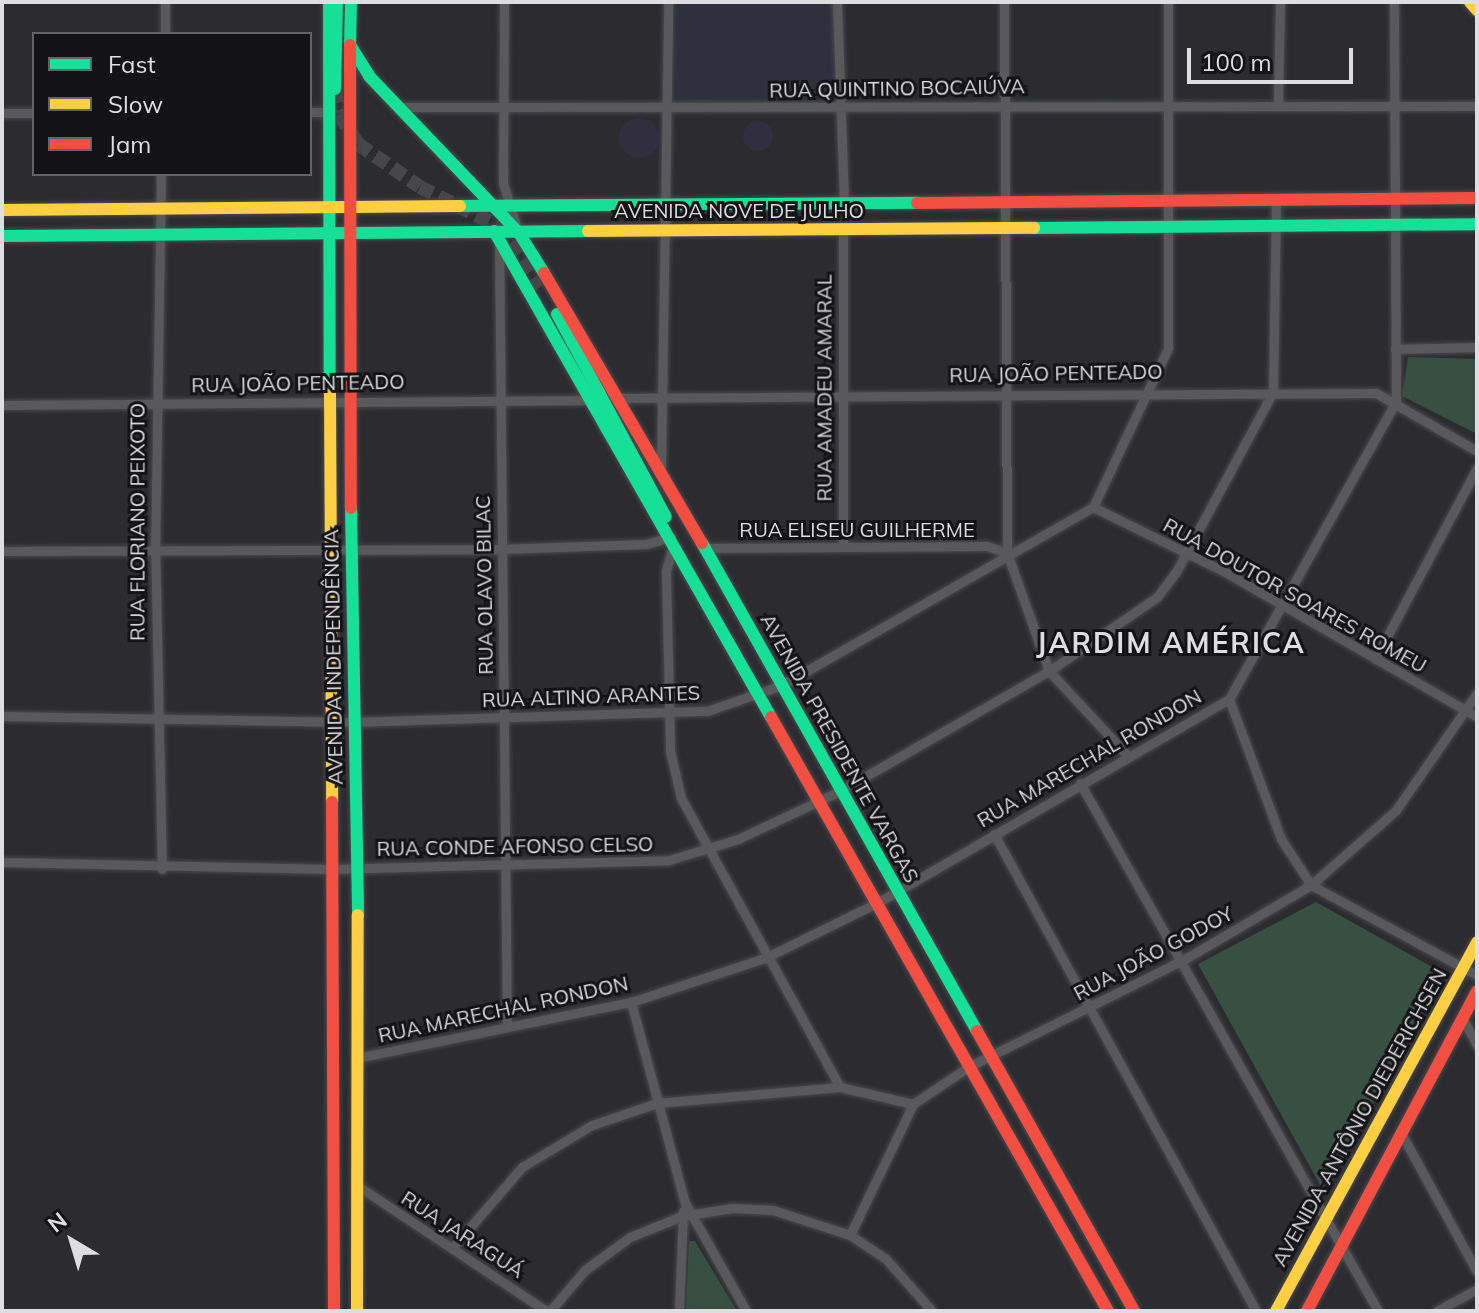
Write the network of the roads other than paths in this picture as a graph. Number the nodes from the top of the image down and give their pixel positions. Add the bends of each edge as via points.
1 (165, 2) edge
2 (321, 2) edge
3 (351, 2) edge
4 (504, 2) edge
5 (668, 2) edge
6 (837, 2) edge
7 (1004, 2) edge
8 (1168, 2) edge
9 (1280, 2) edge
10 (1394, 2) edge
11 (1471, 2) edge
12 (332, 6) edge
13 (1477, 10) edge
14 (165, 32) edge
15 (350, 45) junction
16 (335, 89) tunnel mouth
17 (1278, 103) junction
18 (1392, 103) junction
19 (393, 104) junction
20 (1168, 104) junction
21 (1003, 105) junction
22 (1477, 106) edge
23 (840, 110) junction
24 (312, 112) edge
25 (329, 112) junction
26 (503, 112) junction
27 (666, 112) junction
28 (2, 113) edge
29 (32, 113) edge
30 (161, 176) edge
31 (1477, 198) edge
32 (1168, 200) junction
33 (1393, 200) junction
34 (1005, 201) junction
35 (1276, 201) junction
36 (844, 203) junction
37 (490, 205) junction
38 (665, 205) junction
39 (509, 206) junction
40 (349, 207) junction
41 (327, 208) junction
42 (160, 209) junction
43 (2, 210) edge
44 (1477, 224) edge
45 (1276, 225) junction
46 (1392, 225) junction
47 (1167, 226) junction
48 (1005, 227) junction
49 (665, 229) junction
50 (843, 230) junction
51 (326, 233) junction
52 (519, 233) junction
53 (160, 234) junction
54 (349, 234) junction
55 (496, 234) junction
56 (2, 236) edge
57 (541, 286) tunnel mouth
58 (1477, 347) edge
59 (1395, 349) junction
60 (1154, 390) junction
61 (1004, 392) junction
62 (1273, 392) junction
63 (841, 394) junction
64 (328, 398) junction
65 (349, 398) junction
66 (620, 398) junction
67 (663, 398) junction
68 (498, 399) junction
69 (595, 400) junction
70 (1396, 402) junction
71 (2, 405) edge
72 (155, 405) junction
73 (1477, 451) edge
74 (1477, 468) edge
75 (661, 471) junction
76 (1093, 507) junction
77 (672, 540) junction
78 (843, 546) junction
79 (987, 546) junction
80 (329, 548) junction
81 (351, 548) junction
82 (705, 548) junction
83 (501, 549) junction
84 (155, 550) junction
85 (2, 551) edge
86 (1007, 553) junction
87 (1186, 553) junction
88 (989, 565) junction
89 (1280, 606) junction
90 (1375, 659) junction
91 (1049, 671) junction
92 (782, 685) junction
93 (1477, 693) edge
94 (762, 695) junction
95 (1229, 699) junction
96 (1467, 711) junction
97 (670, 715) junction
98 (2, 716) edge
99 (1477, 717) edge
100 (156, 718) junction
101 (505, 718) junction
102 (330, 721) junction
103 (352, 722) junction
104 (1126, 754) junction
105 (1080, 783) junction
106 (840, 791) junction
107 (820, 800) junction
108 (994, 834) junction
109 (704, 851) junction
110 (2, 862) edge
111 (505, 865) junction
112 (359, 867) junction
113 (162, 869) junction
114 (331, 869) junction
115 (1311, 885) junction
116 (896, 890) junction
117 (877, 903) junction
118 (1477, 942) edge
119 (765, 958) junction
120 (1183, 960) junction
121 (1463, 968) junction
122 (1477, 975) edge
123 (1477, 991) edge
124 (631, 1002) junction
125 (1089, 1008) junction
126 (1463, 1019) junction
127 (507, 1027) junction
128 (1477, 1045) edge
129 (991, 1056) junction
130 (362, 1057) junction
131 (968, 1067) junction
132 (840, 1087) junction
133 (657, 1103) junction
134 (913, 1104) junction
135 (1401, 1133) junction
136 (361, 1188) junction
137 (687, 1215) junction
138 (1327, 1218) junction
139 (850, 1235) junction
140 (1343, 1245) junction
141 (453, 1247) junction
142 (1477, 1272) edge
143 (1477, 1289) edge
144 (334, 1311) edge
145 (357, 1311) edge
146 (548, 1311) edge
147 (679, 1311) edge
148 (746, 1311) edge
149 (932, 1311) edge
150 (1108, 1311) edge
151 (1134, 1311) edge
152 (1256, 1311) edge
153 (1276, 1311) edge
154 (1307, 1311) edge
155 (1378, 1311) edge
156 (1437, 1311) edge

1 - 14 street
2 - 12 street
3 - 15 main road, AVENIDA INDEPENDÊNCIA
4 - 26 street
5 - 27 street
6 - 23 street
7 - 21 street
8 - 20 street
9 - 17 street
10 - 18 street
11 - 13 main road
12 - 16 main road
12 - 25 main road, AVENIDA INDEPENDÊNCIA
15 - 19 main road
15 - 40 main road, AVENIDA INDEPENDÊNCIA
17 - 18 street, RUA QUINTINO BOCAIÚVA
17 - 20 street, RUA QUINTINO BOCAIÚVA
18 - 22 street, RUA QUINTINO BOCAIÚVA
18 - 33 street
19 - 26 street, RUA QUINTINO BOCAIÚVA
19 - 37 main road
20 - 21 street, RUA QUINTINO BOCAIÚVA
20 - 32 street
21 - 23 street, RUA QUINTINO BOCAIÚVA
21 - 34 street
23 - 27 street, RUA QUINTINO BOCAIÚVA
23 - 36 street
24 - 25 street
25 - 41 main road, AVENIDA INDEPENDÊNCIA
26 - 27 street, RUA QUINTINO BOCAIÚVA
26 - 39 street
27 - 38 street
28 - 29 street
30 - 42 street, RUA FLORIANO PEIXOTO
31 - 33 main road, AVENIDA NOVE DE JULHO
32 - 34 main road, AVENIDA NOVE DE JULHO
32 - 35 main road, AVENIDA NOVE DE JULHO
32 - 47 street
33 - 35 main road, AVENIDA NOVE DE JULHO
33 - 46 street
34 - 36 main road, AVENIDA NOVE DE JULHO
34 - 48 street
35 - 45 street, RUA CONDE AFONSO CELSO
36 - 38 main road, AVENIDA NOVE DE JULHO
37 - 39 main road, AVENIDA NOVE DE JULHO
37 - 40 main road, AVENIDA NOVE DE JULHO
37 - 52 main road
38 - 39 main road, AVENIDA NOVE DE JULHO
38 - 49 street
39 - 52 street, AVENIDA PRESIDENTE VARGAS
40 - 41 main road, AVENIDA NOVE DE JULHO
40 - 54 main road, AVENIDA INDEPENDÊNCIA
41 - 42 main road, AVENIDA NOVE DE JULHO
41 - 51 main road, AVENIDA INDEPENDÊNCIA
42 - 43 main road, AVENIDA NOVE DE JULHO
42 - 53 street, RUA FLORIANO PEIXOTO
44 - 46 main road, AVENIDA NOVE DE JULHO
45 - 46 main road, AVENIDA NOVE DE JULHO
45 - 47 main road, AVENIDA NOVE DE JULHO
45 - 62 street, RUA CONDE AFONSO CELSO
46 - 59 street
47 - 48 main road, AVENIDA NOVE DE JULHO
47 - 60 street via 1168,348
48 - 50 main road, AVENIDA NOVE DE JULHO
48 - 61 street
49 - 50 main road, AVENIDA NOVE DE JULHO
49 - 52 main road, AVENIDA NOVE DE JULHO
49 - 67 street
50 - 63 street, RUA AMADEU AMARAL
51 - 53 main road, AVENIDA NOVE DE JULHO
51 - 54 main road, AVENIDA NOVE DE JULHO
51 - 64 main road, AVENIDA INDEPENDÊNCIA
52 - 55 main road, AVENIDA NOVE DE JULHO
52 - 66 main road, AVENIDA PRESIDENTE VARGAS
53 - 56 main road, AVENIDA NOVE DE JULHO
53 - 72 street, RUA FLORIANO PEIXOTO
54 - 55 main road, AVENIDA NOVE DE JULHO
54 - 65 main road, AVENIDA INDEPENDÊNCIA
55 - 68 street, RUA OLAVO BILAC
55 - 69 main road
57 - 77 main road via 660,494
58 - 59 street
59 - 70 street
60 - 61 street, RUA JOÃO PENTEADO
60 - 62 street, RUA JOÃO PENTEADO
60 - 76 street
61 - 63 street, RUA JOÃO PENTEADO
61 - 86 street
62 - 70 street, RUA JOÃO PENTEADO via 1376,393
62 - 87 street, RUA CONDE AFONSO CELSO
63 - 67 street, RUA JOÃO PENTEADO
63 - 78 street, RUA AMADEU AMARAL
64 - 65 street, RUA JOÃO PENTEADO
64 - 72 street, RUA JOÃO PENTEADO
64 - 80 main road, AVENIDA INDEPENDÊNCIA
65 - 68 street, RUA JOÃO PENTEADO
65 - 81 main road, AVENIDA INDEPENDÊNCIA
66 - 67 street, RUA JOÃO PENTEADO
66 - 75 main road, AVENIDA PRESIDENTE VARGAS
67 - 75 street
68 - 69 street, RUA JOÃO PENTEADO
68 - 83 street, RUA OLAVO BILAC
69 - 77 main road
70 - 73 street, RUA JOÃO PENTEADO
70 - 89 street, RUA MARECHAL RONDON
71 - 72 street, RUA JOÃO PENTEADO
72 - 84 street, RUA FLORIANO PEIXOTO
74 - 90 street
75 - 82 main road, AVENIDA PRESIDENTE VARGAS
76 - 86 street, RUA ALTINO ARANTES
76 - 87 street, RUA DOUTOR SOARES ROMEU
77 - 83 street
77 - 94 main road
77 - 97 street via 666,571
78 - 79 street, RUA ELISEU GUILHERME
78 - 82 street, RUA ELISEU GUILHERME
79 - 86 street, RUA ELISEU GUILHERME
79 - 88 street
80 - 81 street
80 - 84 street
80 - 102 main road, AVENIDA INDEPENDÊNCIA
81 - 83 street
81 - 103 main road, AVENIDA INDEPENDÊNCIA
82 - 92 main road, AVENIDA PRESIDENTE VARGAS
83 - 101 street, RUA OLAVO BILAC
84 - 85 street
84 - 100 street, RUA FLORIANO PEIXOTO
86 - 88 street, RUA ALTINO ARANTES
86 - 91 street
87 - 89 street, RUA DOUTOR SOARES ROMEU
87 - 91 street, RUA CONDE AFONSO CELSO via 1157,597
88 - 92 street, RUA ALTINO ARANTES
89 - 90 street, RUA DOUTOR SOARES ROMEU
89 - 95 street, RUA MARECHAL RONDON
90 - 96 street, RUA DOUTOR SOARES ROMEU
91 - 104 street
91 - 106 street, RUA CONDE AFONSO CELSO
92 - 94 street, RUA ALTINO ARANTES
92 - 106 main road, AVENIDA PRESIDENTE VARGAS
93 - 96 street, RUA JOÃO GODOY
94 - 97 street, RUA ALTINO ARANTES
94 - 107 main road
95 - 104 street, RUA MARECHAL RONDON
95 - 115 street via 1281,839
96 - 99 street, RUA DOUTOR SOARES ROMEU
96 - 115 street, RUA JOÃO GODOY via 1396,810
97 - 101 street, RUA ALTINO ARANTES
97 - 109 street via 681,798
98 - 100 street, RUA ALTINO ARANTES
100 - 102 street, RUA ALTINO ARANTES
100 - 113 street, RUA FLORIANO PEIXOTO
101 - 103 street, RUA ALTINO ARANTES
101 - 111 street, RUA OLAVO BILAC
102 - 103 street, RUA ALTINO ARANTES
102 - 114 main road, AVENIDA INDEPENDÊNCIA
103 - 112 main road, AVENIDA INDEPENDÊNCIA
104 - 105 street, RUA MARECHAL RONDON
105 - 108 street, RUA MARECHAL RONDON
105 - 120 street
106 - 107 street, RUA CONDE AFONSO CELSO
106 - 116 main road, AVENIDA PRESIDENTE VARGAS
107 - 109 street, RUA CONDE AFONSO CELSO
107 - 117 main road
108 - 116 street, RUA MARECHAL RONDON
108 - 125 street
109 - 111 street, RUA CONDE AFONSO CELSO via 669,860
109 - 119 street
110 - 113 street, RUA CONDE AFONSO CELSO
111 - 112 street, RUA CONDE AFONSO CELSO
111 - 127 street, RUA OLAVO BILAC
112 - 114 street, RUA CONDE AFONSO CELSO
112 - 130 main road, AVENIDA INDEPENDÊNCIA
113 - 114 street, RUA CONDE AFONSO CELSO
114 - 144 main road, AVENIDA INDEPENDÊNCIA
115 - 120 street, RUA JOÃO GODOY
115 - 121 street
116 - 117 street, RUA MARECHAL RONDON
116 - 129 main road, AVENIDA PRESIDENTE VARGAS
117 - 119 street, RUA MARECHAL RONDON
117 - 131 main road
118 - 121 main road, AVENIDA ANTÔNIO DIEDERICHSEN
119 - 124 street, RUA MARECHAL RONDON
119 - 132 street
120 - 125 street, RUA JOÃO GODOY
120 - 138 street
121 - 122 street
121 - 138 main road, AVENIDA ANTÔNIO DIEDERICHSEN
123 - 126 main road
124 - 127 street, RUA MARECHAL RONDON
124 - 133 street
125 - 129 street, RUA JOÃO GODOY
125 - 152 street
126 - 128 street
126 - 135 main road
127 - 130 street, RUA MARECHAL RONDON
129 - 131 street, RUA JOÃO GODOY
129 - 151 main road, AVENIDA PRESIDENTE VARGAS
130 - 136 main road, AVENIDA INDEPENDÊNCIA
131 - 134 street, RUA JOÃO GODOY
131 - 150 main road
132 - 133 street
132 - 134 street
133 - 137 street
133 - 141 street via 592,1125 522,1167
134 - 139 street
135 - 140 main road
135 - 142 street
136 - 141 street, RUA JARAGUÁ
136 - 145 main road, AVENIDA INDEPENDÊNCIA
137 - 139 street via 773,1210
137 - 146 street via 619,1245 585,1270
137 - 147 street
137 - 148 street
138 - 140 street
138 - 153 main road, AVENIDA ANTÔNIO DIEDERICHSEN
139 - 149 street via 886,1259
140 - 154 main road
140 - 155 street
141 - 146 street, RUA JARAGUÁ
143 - 156 street

